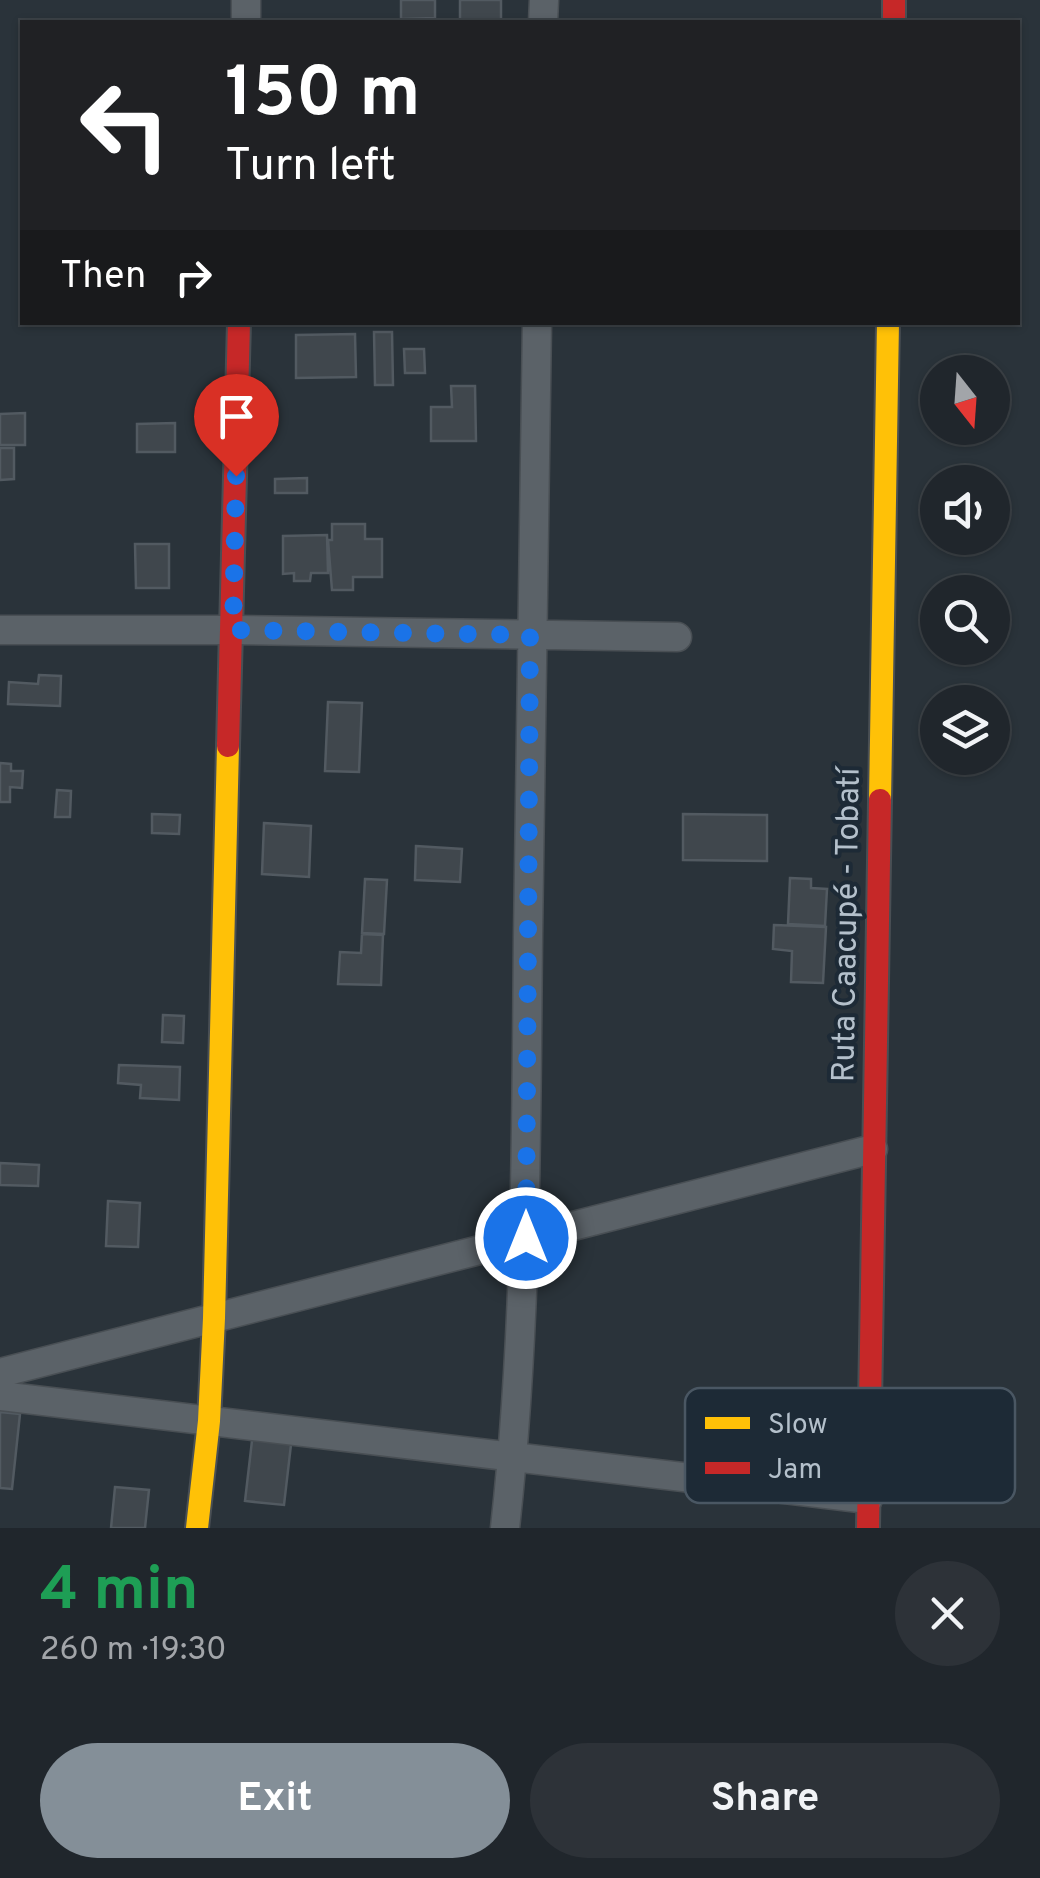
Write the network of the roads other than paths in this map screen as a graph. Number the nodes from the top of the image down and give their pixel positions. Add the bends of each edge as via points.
1 (240, 325) edge
2 (537, 325) edge
3 (888, 325) edge
4 (0, 630) edge
5 (233, 630) junction
6 (530, 635) junction
7 (678, 637) dead end
8 (873, 1150) junction
9 (526, 1238) junction
10 (214, 1318) junction
11 (0, 1373) edge
12 (870, 1388) edge
13 (0, 1396) edge
14 (209, 1420) junction
15 (513, 1457) junction
16 (685, 1477) edge
17 (197, 1528) edge
18 (505, 1528) edge

1 - 5 main road
2 - 6 street
3 - 8 main road, Ruta Caacupé - Tobatí
4 - 5 street
5 - 6 street
5 - 10 main road
6 - 7 street
6 - 9 street
8 - 9 street
8 - 12 main road, Ruta Caacupé - Tobatí
9 - 10 street
9 - 15 street
10 - 11 street
10 - 14 main road
13 - 14 street
14 - 15 street
14 - 17 main road
15 - 16 street
15 - 18 street

